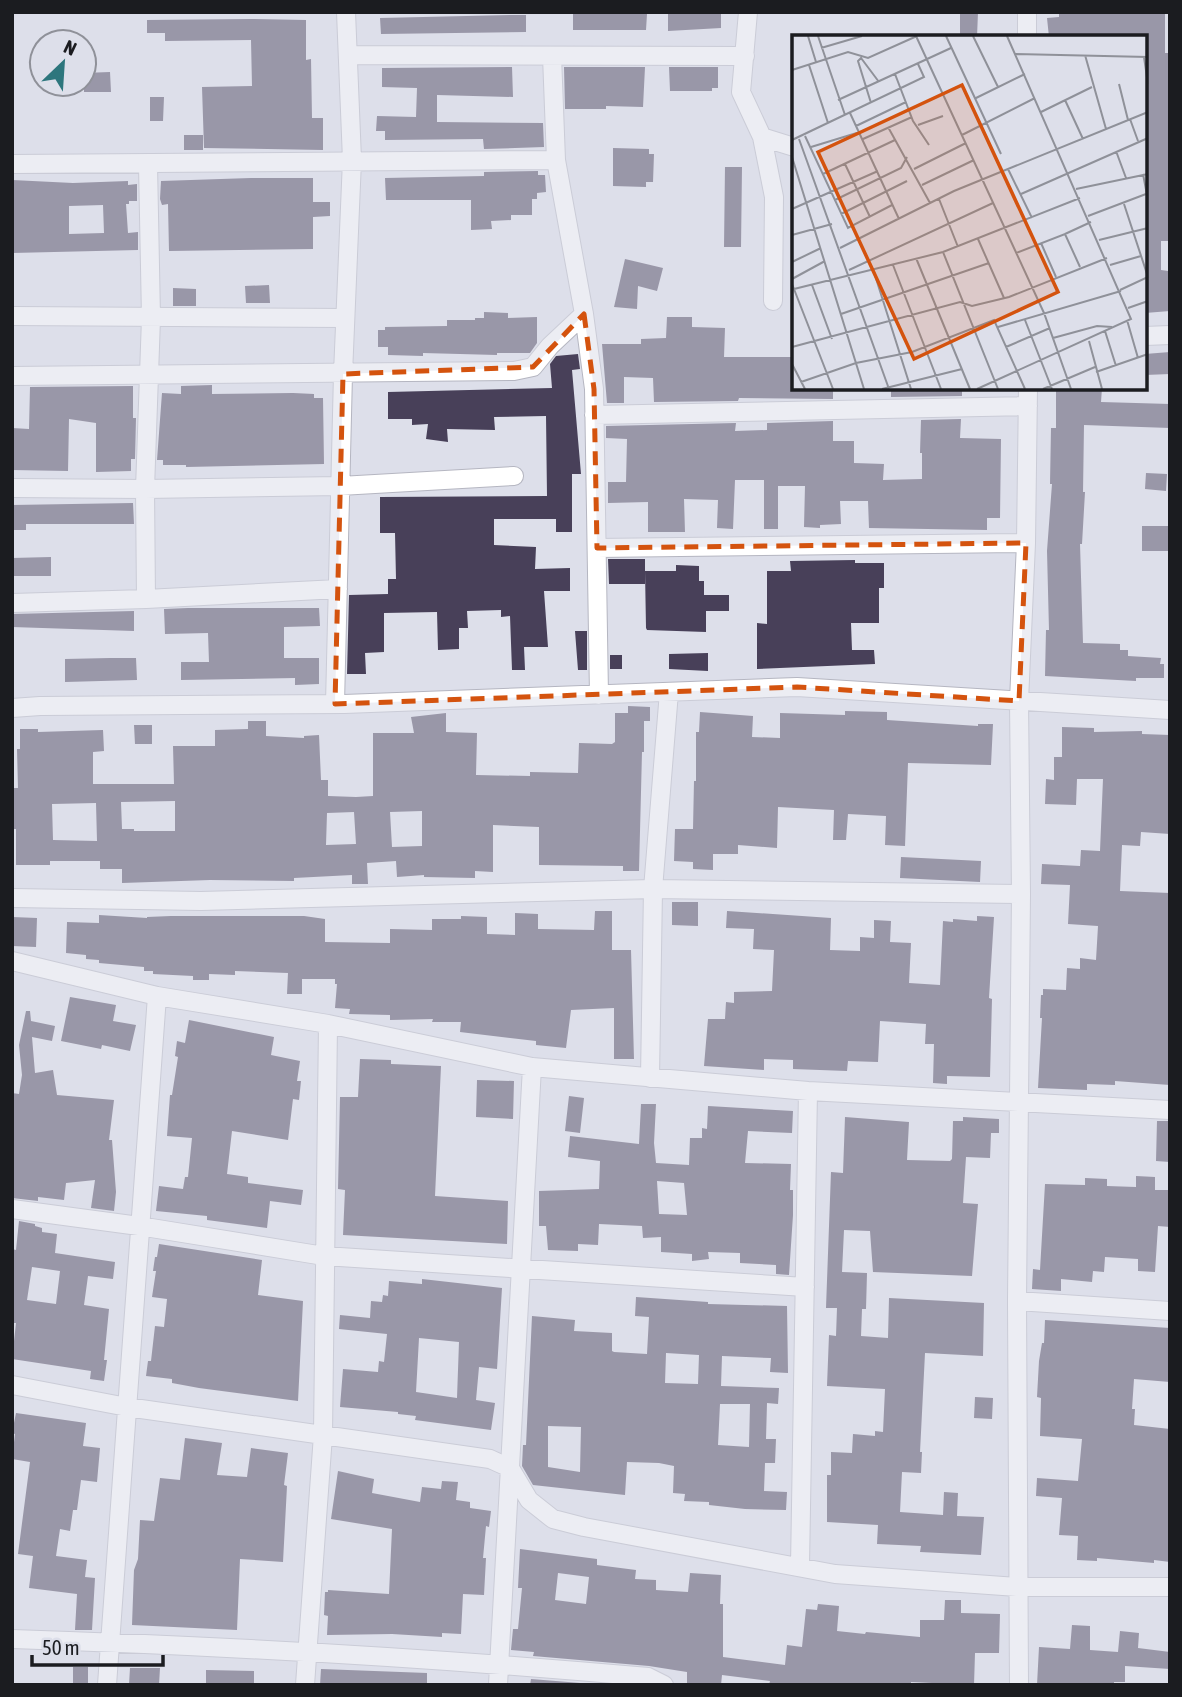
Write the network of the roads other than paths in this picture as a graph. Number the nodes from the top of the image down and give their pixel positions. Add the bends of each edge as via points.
1 (346, 12) edge
2 (748, 12) edge
3 (1027, 12) edge
4 (1027, 35) edge
5 (348, 55) junction
6 (552, 55) junction
7 (745, 56) junction
8 (762, 137) junction
9 (792, 147) edge
10 (352, 160) junction
11 (556, 160) junction
12 (12, 164) edge
13 (148, 164) junction
14 (773, 301) dead end
15 (584, 314) junction
16 (12, 316) edge
17 (151, 318) junction
18 (345, 318) junction
19 (1170, 335) edge
20 (1147, 336) edge
21 (149, 373) junction
22 (343, 374) junction
23 (12, 376) edge
24 (1028, 397) edge
25 (594, 415) junction
26 (514, 476) dead end
27 (340, 486) junction
28 (12, 488) edge
29 (145, 489) junction
30 (1026, 542) junction
31 (597, 548) junction
32 (338, 589) junction
33 (146, 599) junction
34 (12, 603) edge
35 (669, 692) junction
36 (599, 695) junction
37 (1019, 701) junction
38 (335, 704) junction
39 (12, 709) edge
40 (1170, 710) edge
41 (653, 889) junction
42 (1021, 894) junction
43 (12, 898) edge
44 (12, 961) edge
45 (157, 996) junction
46 (328, 1024) junction
47 (532, 1067) junction
48 (650, 1078) junction
49 (808, 1091) junction
50 (1020, 1101) junction
51 (1170, 1110) edge
52 (12, 1209) edge
53 (139, 1226) junction
54 (324, 1256) junction
55 (521, 1267) junction
56 (806, 1287) junction
57 (1017, 1301) junction
58 (1170, 1311) edge
59 (12, 1385) edge
60 (127, 1407) junction
61 (323, 1435) junction
62 (510, 1468) junction
63 (800, 1566) junction
64 (1017, 1587) junction
65 (1170, 1587) edge
66 (12, 1639) edge
67 (109, 1642) junction
68 (306, 1650) junction
69 (499, 1663) junction
70 (107, 1685) edge
71 (304, 1685) edge
72 (498, 1685) edge
73 (664, 1685) edge
74 (1019, 1685) edge

1 - 5 street
2 - 7 street
3 - 4 street
5 - 6 street
5 - 10 street
6 - 7 street
6 - 11 street
7 - 8 street via 741,92
8 - 9 street
8 - 14 street via 774,197
10 - 11 street
10 - 13 street
10 - 18 street
11 - 15 street
12 - 13 street
13 - 17 street
15 - 22 street via 533,367
15 - 25 street
16 - 17 street
17 - 18 street
17 - 21 street
18 - 22 street
19 - 20 street
21 - 22 street
21 - 23 street
21 - 29 street
22 - 27 street
24 - 25 street
24 - 30 street
25 - 31 street
26 - 27 street
27 - 29 street
27 - 32 street
28 - 29 street
29 - 33 street
30 - 31 street
30 - 37 street
31 - 36 street
32 - 33 street
32 - 38 street
33 - 34 street
35 - 36 street
35 - 37 street via 797,688
35 - 41 street
36 - 38 street
37 - 40 street
37 - 42 street
38 - 39 street
41 - 42 street
41 - 43 street via 201,901
41 - 48 street
42 - 50 street
44 - 45 street
45 - 46 street
45 - 53 street
46 - 47 street
46 - 54 street
47 - 48 street
47 - 55 street
48 - 49 street
49 - 50 street
49 - 56 street
50 - 51 street
50 - 57 street
52 - 53 street
53 - 54 street
53 - 60 street
54 - 55 street
54 - 61 street
55 - 56 street
55 - 62 street
56 - 63 street
57 - 58 street
57 - 64 street
59 - 60 street
60 - 61 street
60 - 67 street
61 - 62 street via 490,1460
61 - 68 street
62 - 63 street via 528,1500 553,1519
62 - 69 street
63 - 64 street via 835,1574
64 - 65 street
64 - 74 street
66 - 67 street
67 - 68 street
67 - 70 street
68 - 69 street
68 - 71 street
69 - 72 street
69 - 73 street via 648,1677

